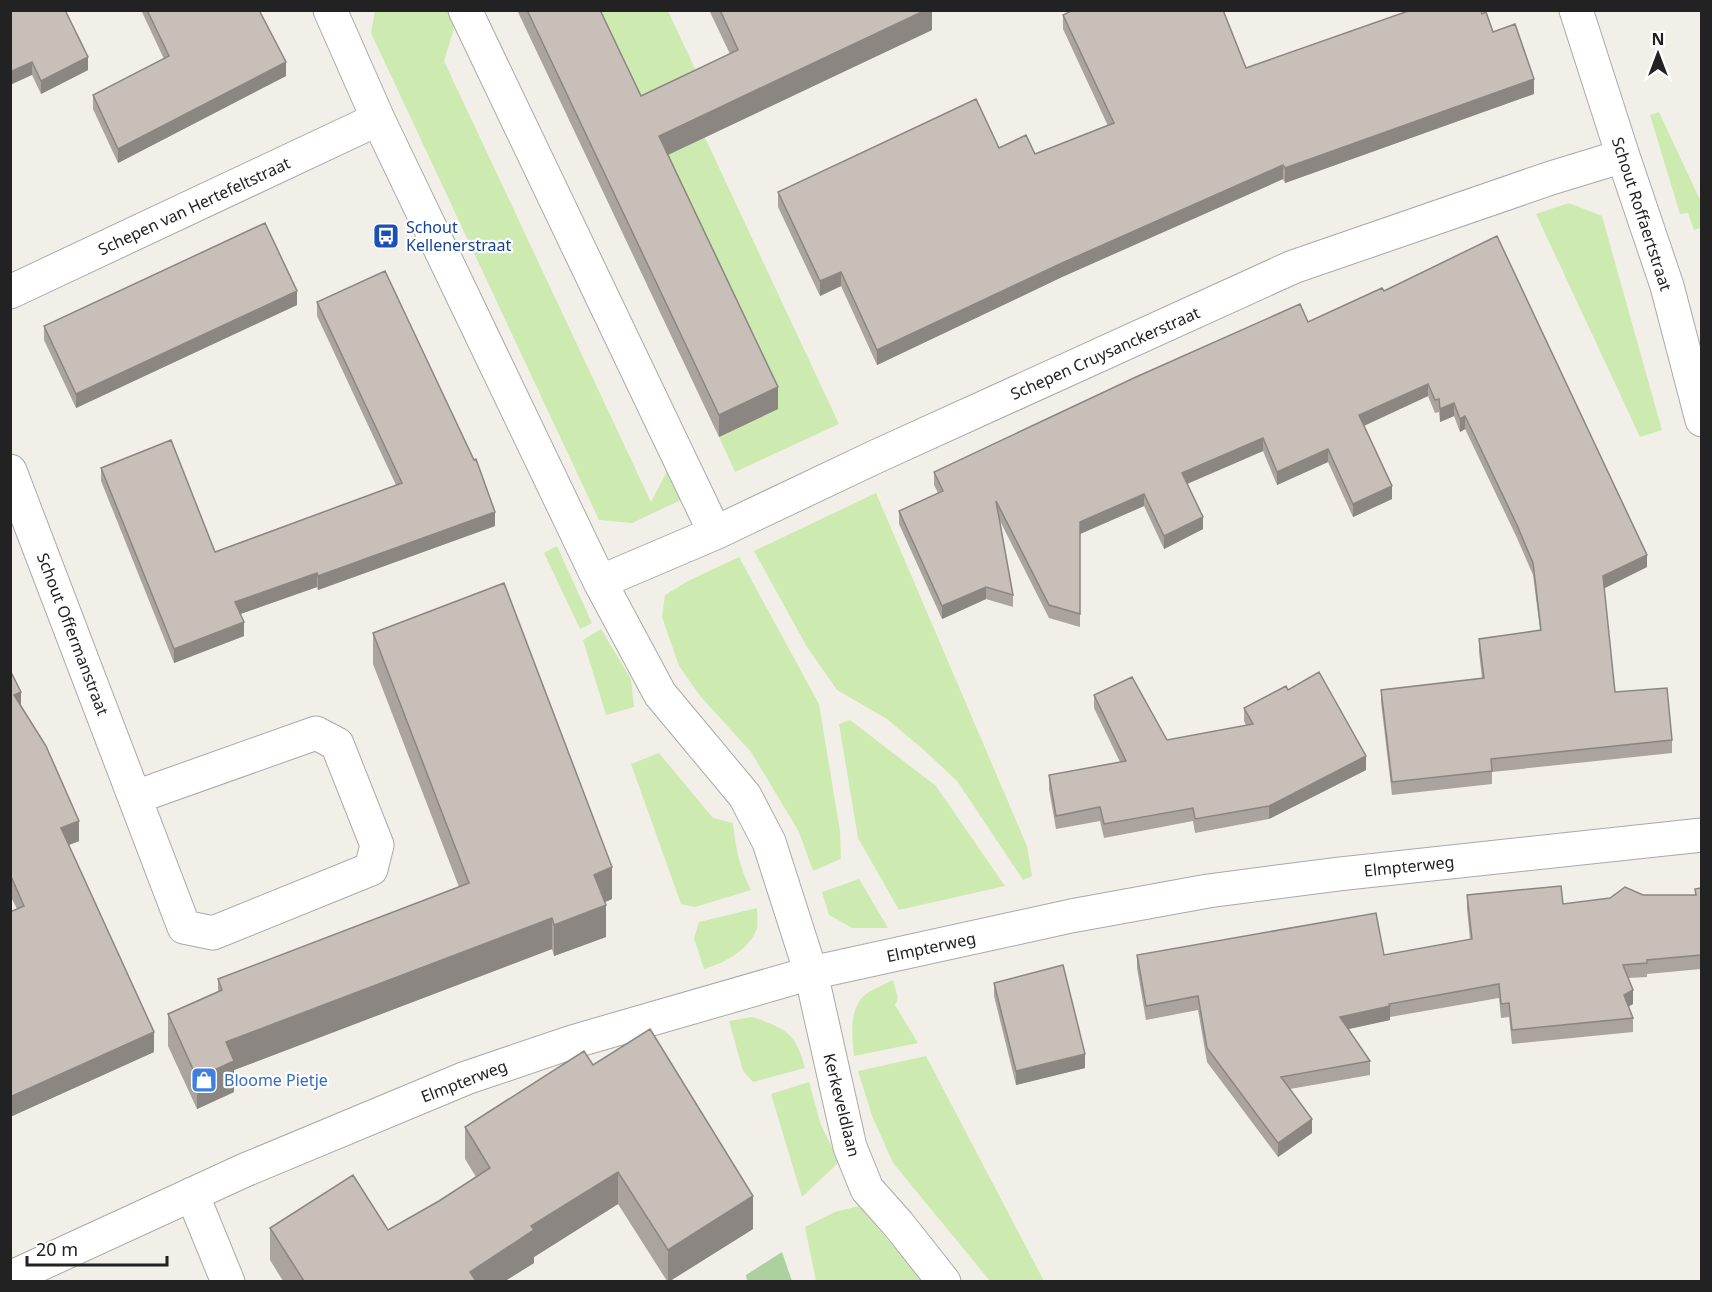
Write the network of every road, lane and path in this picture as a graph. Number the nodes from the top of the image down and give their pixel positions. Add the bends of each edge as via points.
1 (330, 10) edge
2 (465, 10) edge
3 (1576, 10) edge
4 (378, 119) junction
5 (1623, 156) junction
6 (10, 292) edge
7 (1701, 420) edge
8 (10, 471) edge
9 (716, 532) junction
10 (600, 582) junction
11 (136, 797) junction
12 (1701, 835) edge
13 (811, 973) junction
14 (192, 1194) junction
15 (10, 1278) edge
16 (228, 1281) edge
17 (944, 1281) edge

1 - 4 street
2 - 9 street
3 - 5 street, Schout Roffaertstraat
4 - 6 street, Schepen van Hertefeltstraat
4 - 10 street
5 - 7 street, Schout Roffaertstraat via 1667,286
5 - 9 street, Schepen Cruysanckerstraat via 1293,267
8 - 11 street, Schout Offermanstraat
9 - 10 street, Schepen Cruysanckerstraat
10 - 13 street via 660,694 745,796 770,842
11 - 11 street, Schout Offermanstraat via 316,733 337,744 377,845 370,869 213,933 184,927
12 - 13 street, Elmpterweg via 1208,891 1071,916
13 - 14 street, Elmpterweg via 572,1042 477,1075
13 - 17 street, Kerkeveldlaan via 850,1147 867,1189
14 - 15 street, Elmpterweg
14 - 16 street

